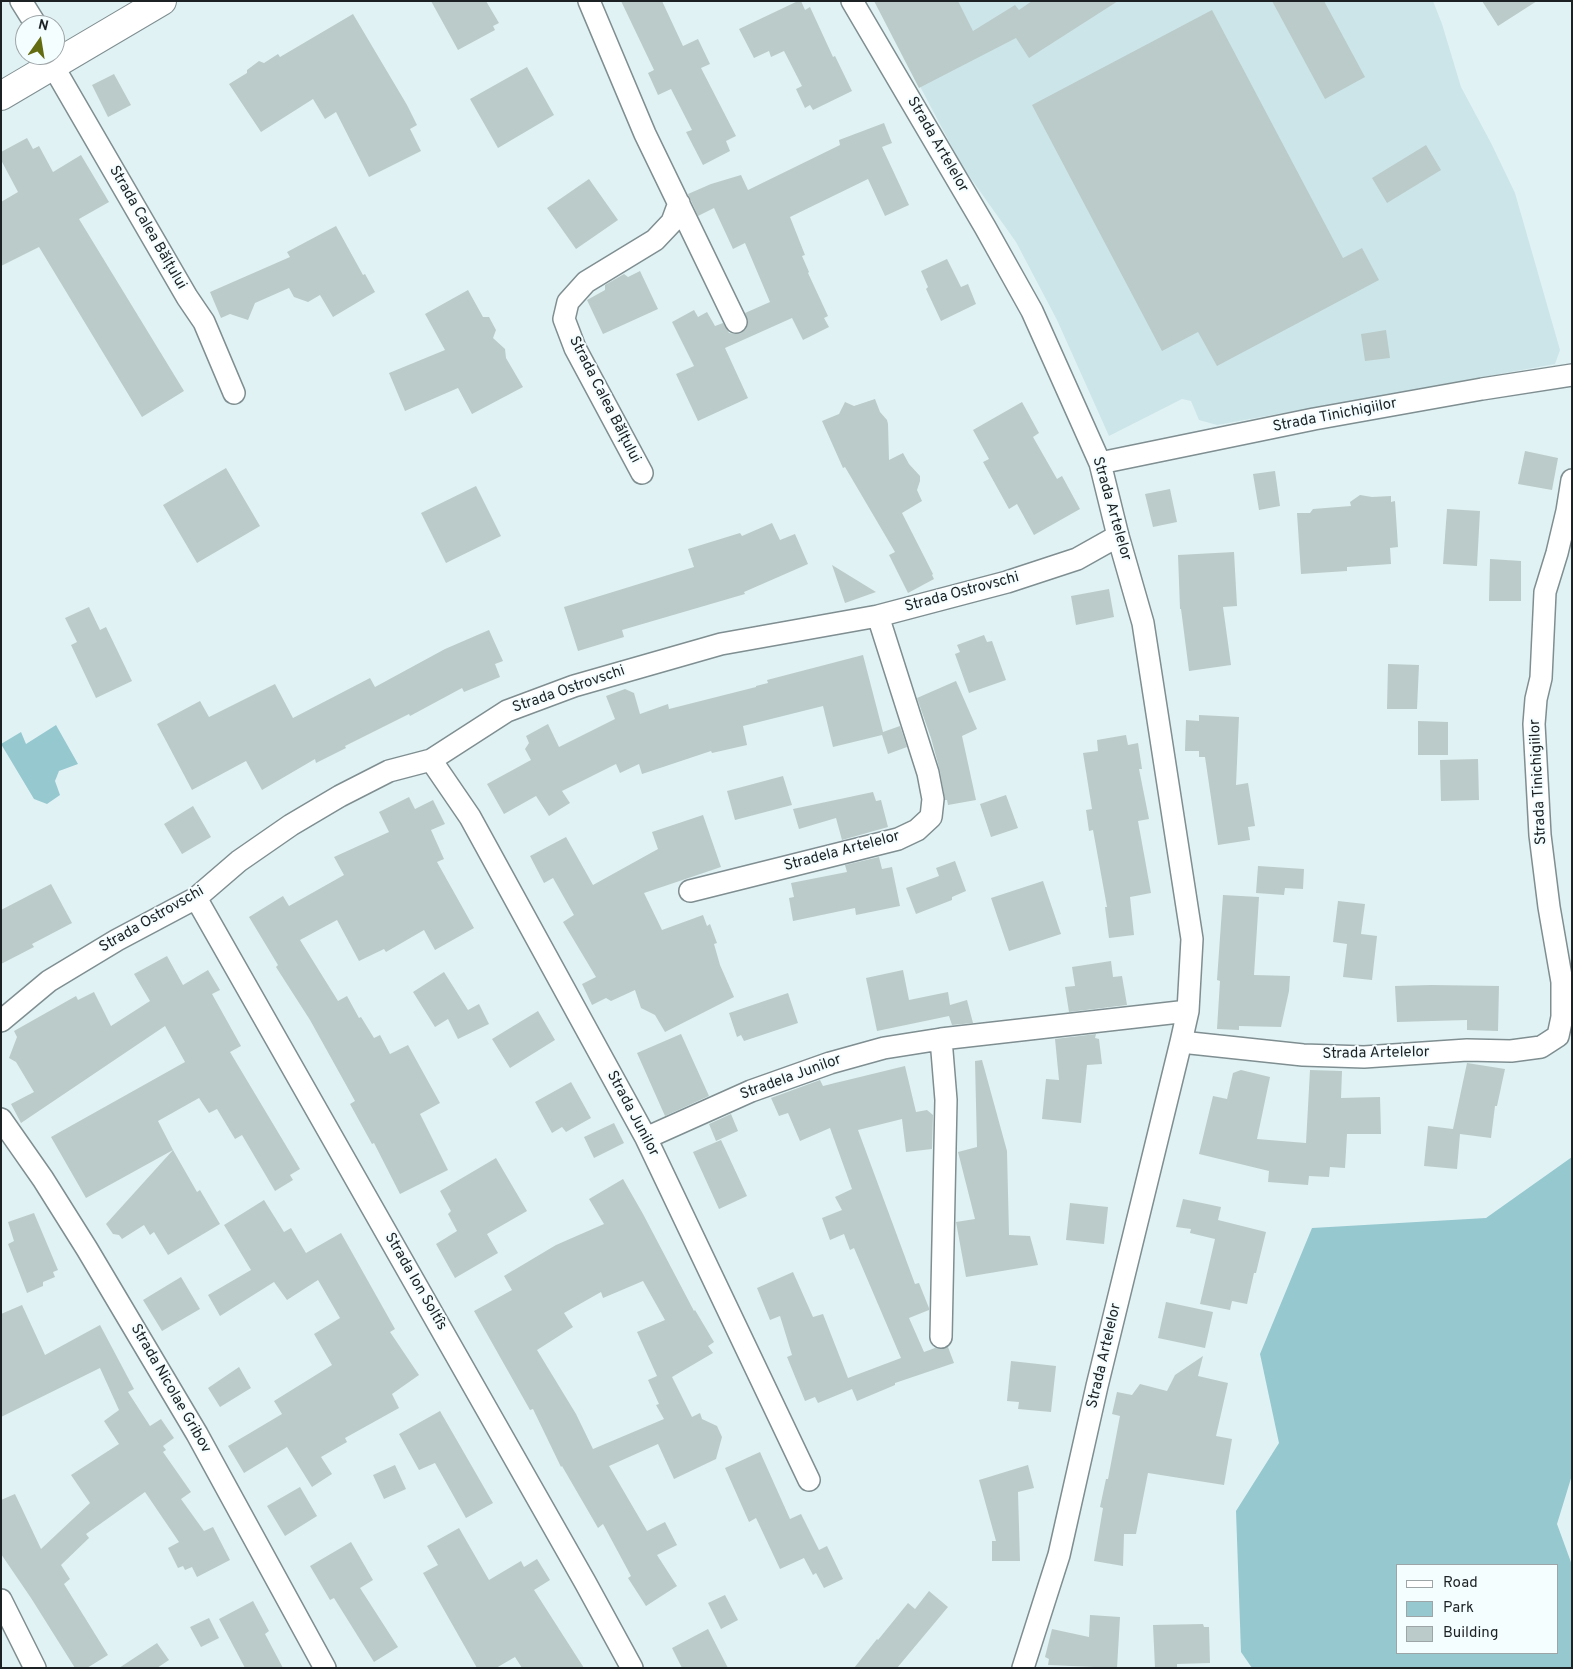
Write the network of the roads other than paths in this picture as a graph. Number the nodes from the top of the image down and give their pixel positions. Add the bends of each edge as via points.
1 (21, 1) edge
2 (162, 1) edge
3 (589, 1) edge
4 (852, 1) edge
5 (30, 15) edge
6 (65, 56) edge
7 (50, 65) edge
8 (58, 65) edge
9 (1, 96) edge
10 (679, 203) junction
11 (736, 322) dead end
12 (1572, 375) edge
13 (234, 393) dead end
14 (1100, 463) junction
15 (642, 473) dead end
16 (1572, 480) edge
17 (1118, 536) junction
18 (878, 616) junction
19 (431, 760) junction
20 (690, 891) dead end
21 (196, 898) junction
22 (1188, 1011) junction
23 (1, 1021) edge
24 (941, 1038) junction
25 (1181, 1042) junction
26 (1541, 1047) joint
27 (1, 1119) edge
28 (646, 1138) junction
29 (941, 1337) dead end
30 (809, 1480) dead end
31 (1, 1600) edge
32 (35, 1668) edge
33 (325, 1668) edge
34 (632, 1668) edge
35 (1023, 1668) edge

1 - 5 street
2 - 6 main road
3 - 10 street
4 - 14 street, Strada Artelelor via 1032,311
7 - 9 main road
8 - 13 street, Strada Calea Bălțului via 204,322
10 - 11 street
10 - 15 street, Strada Calea Bălțului via 672,222 655,240 586,282 568,302 564,318 575,348
12 - 14 street, Strada Tinichigiilor via 1333,416
14 - 17 street, Strada Artelelor
16 - 26 street, Strada Tinichigiilor via 1545,592 1542,678 1534,724 1540,835 1562,982 1562,1017 1558,1036
17 - 18 street, Strada Ostrovschi via 1077,559 1007,582
17 - 22 street, Strada Artelelor via 1143,623 1192,939
18 - 19 street, Strada Ostrovschi via 721,644 574,686 507,711
18 - 20 street, Stradela Artelelor via 928,773 933,798 931,817 917,830 898,838
19 - 21 street, Strada Ostrovschi via 389,771 340,796 239,861
19 - 28 street, Strada Junilor via 470,817
21 - 23 street, Strada Ostrovschi via 48,982
21 - 34 street, Strada Ion Soltîs
22 - 24 street, Stradela Junilor
22 - 25 street, Strada Artelelor
24 - 28 street, Stradela Junilor via 884,1048 830,1063 751,1091
24 - 29 street via 946,1100
25 - 26 street, Strada Artelelor via 1304,1055 1364,1057
25 - 35 street, Strada Artelelor via 1059,1555
27 - 33 street, Strada Nicolae Gribov via 44,1179 197,1434
28 - 30 street, Strada Junilor
31 - 32 street

